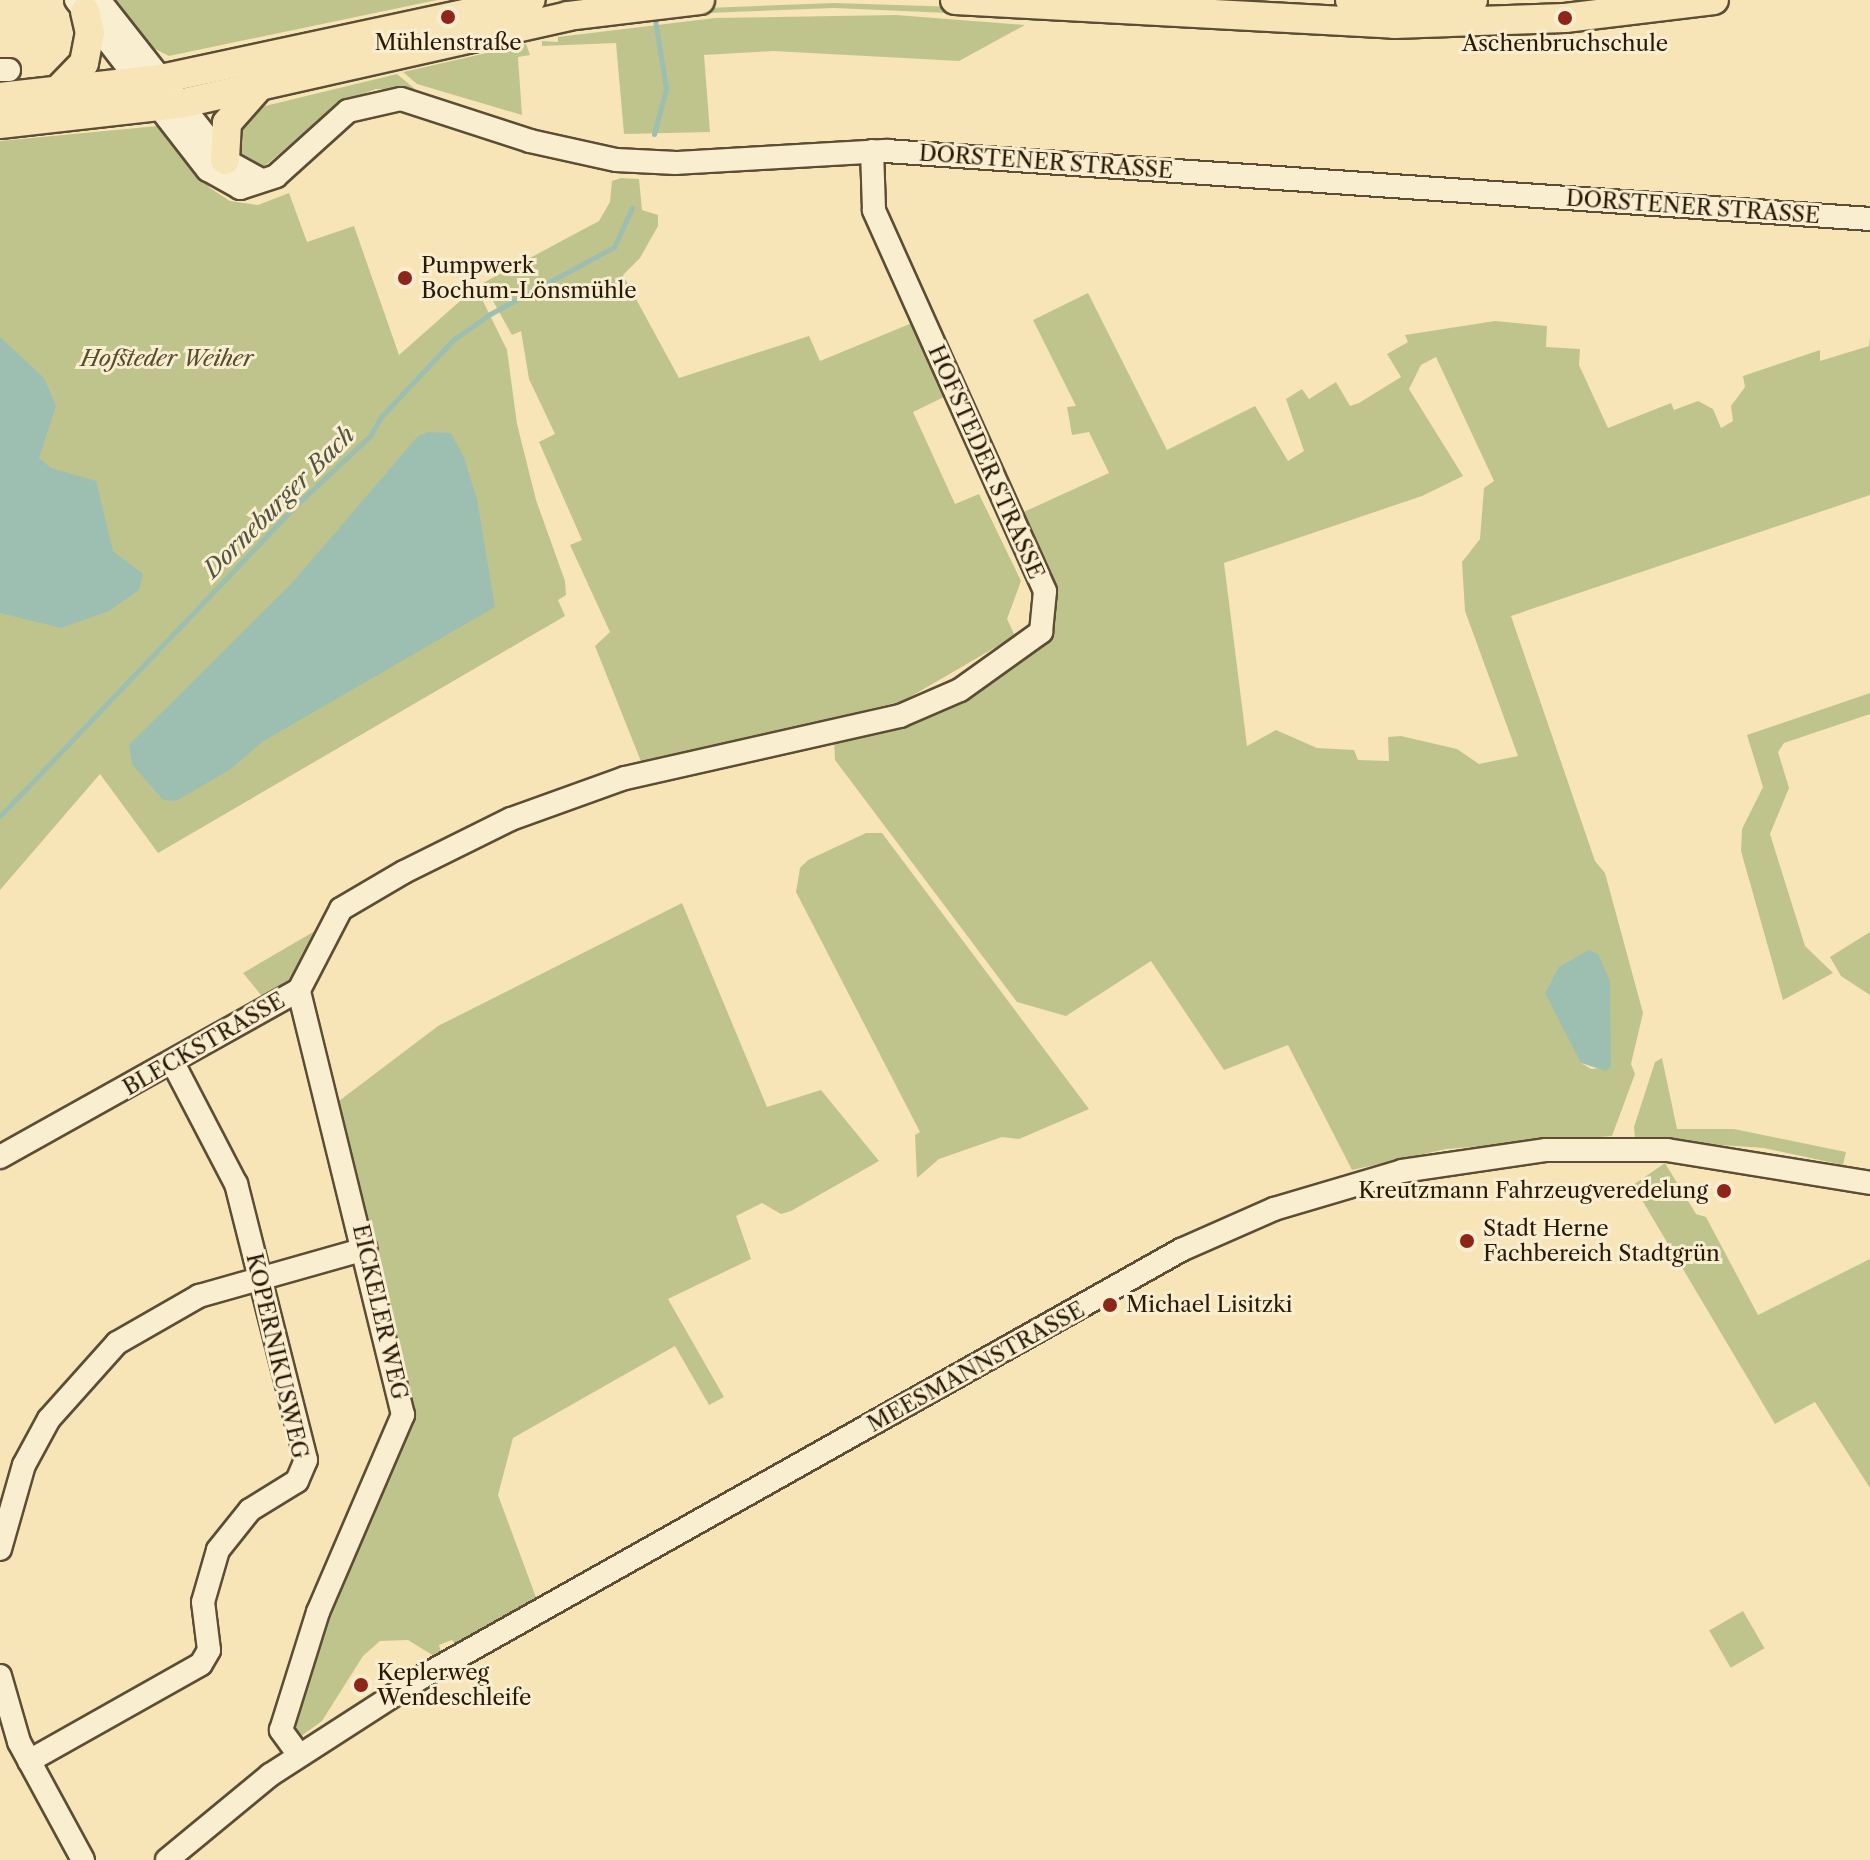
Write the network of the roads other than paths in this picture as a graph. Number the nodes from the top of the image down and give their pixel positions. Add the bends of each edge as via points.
1 (531, 0) edge
2 (700, 0) edge
3 (955, 0) edge
4 (1350, 0) edge
5 (1473, 0) edge
6 (1714, 0) edge
7 (87, 4) edge
8 (3, 79) edge
9 (149, 81) junction
10 (259, 88) junction
11 (56, 92) junction
12 (168, 105) junction
13 (0, 124) edge
14 (872, 151) junction
15 (225, 160) junction
16 (259, 179) junction
17 (1870, 219) edge
18 (633, 776) joint
19 (299, 990) junction
20 (173, 1063) junction
21 (0, 1157) edge
22 (1870, 1183) edge
23 (365, 1249) junction
24 (259, 1277) junction
25 (0, 1549) edge
26 (0, 1676) edge
27 (29, 1761) junction
28 (292, 1762) junction
29 (83, 1860) edge
30 (167, 1860) edge
31 (184, 1860) edge

1 - 9 main road
2 - 10 main road via 522,25
3 - 6 main road via 1394,24 1565,18
4 - 5 main road
7 - 9 street, DORSTENER STRASSE
7 - 11 main road via 90,33 84,63
8 - 11 main road
9 - 11 main road
9 - 12 street, DORSTENER STRASSE
10 - 12 main road
10 - 15 main road via 227,123
12 - 13 main road
12 - 15 street, DORSTENER STRASSE
12 - 16 street, DORSTENER STRASSE via 219,179 240,188
14 - 16 street, DORSTENER STRASSE via 676,163 616,160 530,141 401,99 348,111 282,171
14 - 17 street, DORSTENER STRASSE
14 - 18 street, HOFSTEDER STRASSE via 874,210 1045,591 1045,623 1034,640 1002,664 941,700 900,716
15 - 16 street, DORSTENER STRASSE
18 - 19 street, BLECKSTRASSE via 511,819 353,898 333,923
19 - 20 street, BLECKSTRASSE
19 - 23 street, EICKELER WEG
20 - 21 street, BLECKSTRASSE
20 - 24 street, KOPERNIKUSWEG via 228,1162
22 - 28 street, MEESMANNSTRASSE via 1718,1155 1577,1149 1402,1171 1274,1209 1181,1250 422,1677
23 - 24 street
23 - 28 street, EICKELER WEG via 403,1415 318,1612 281,1730
24 - 25 street via 158,1316 117,1343 85,1374 49,1419 24,1465
24 - 27 street, KOPERNIKUSWEG via 306,1460 297,1481 250,1510 218,1550 203,1602 209,1650 201,1664
26 - 27 street via 11,1722
27 - 29 street
28 - 30 street, MEESMANNSTRASSE
28 - 31 street, MEESMANNSTRASSE via 249,1809

